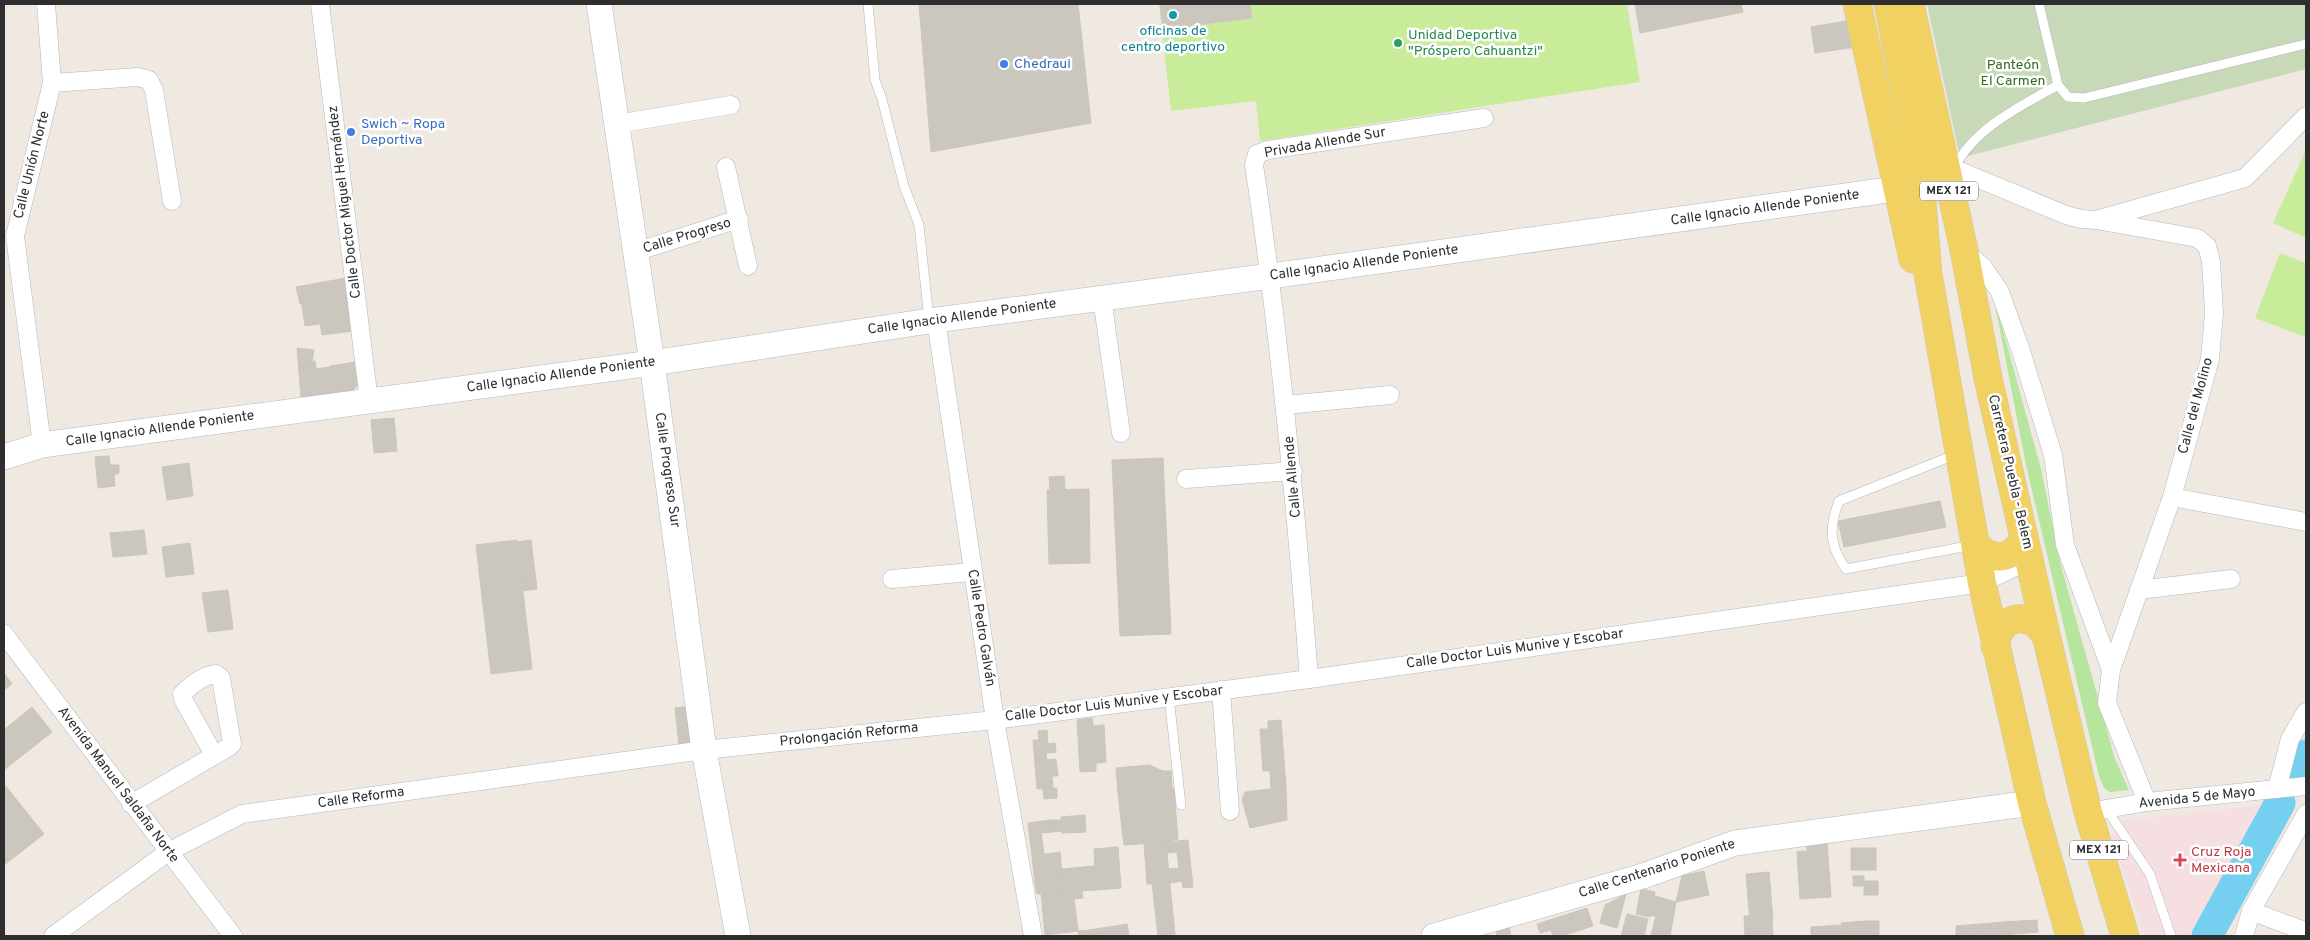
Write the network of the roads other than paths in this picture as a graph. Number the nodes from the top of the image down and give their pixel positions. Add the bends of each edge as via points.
1 (46, 4) edge
2 (320, 4) edge
3 (599, 4) edge
4 (868, 4) edge
5 (1857, 4) edge
6 (1870, 4) edge
7 (1888, 4) edge
8 (1910, 4) edge
9 (2039, 4) edge
10 (2306, 44) edge
11 (52, 83) junction
12 (2058, 86) junction
13 (731, 105) dead end
14 (2306, 116) edge
15 (1484, 118) dead end
16 (617, 124) junction
17 (1949, 166) junction
18 (726, 167) dead end
19 (1910, 187) junction
20 (172, 201) dead end
21 (739, 220) junction
22 (2096, 220) junction
23 (1964, 250) junction
24 (635, 252) junction
25 (748, 266) dead end
26 (1271, 276) junction
27 (1102, 298) junction
28 (932, 320) junction
29 (652, 363) junction
30 (1988, 378) junction
31 (1390, 395) dead end
32 (369, 401) junction
33 (1286, 405) junction
34 (1121, 433) dead end
35 (42, 445) junction
36 (1959, 453) junction
37 (4, 457) edge
38 (1293, 471) junction
39 (1186, 479) dead end
40 (2172, 497) junction
41 (2306, 522) edge
42 (1976, 544) junction
43 (2027, 548) junction
44 (972, 572) junction
45 (892, 579) dead end
46 (2231, 579) dead end
47 (1982, 583) junction
48 (2139, 590) junction
49 (4, 634) edge
50 (2047, 638) junction
51 (1996, 646) junction
52 (2110, 670) junction
53 (1309, 679) junction
54 (1221, 690) junction
55 (1168, 697) junction
56 (2306, 712) edge
57 (995, 720) junction
58 (704, 750) junction
59 (214, 755) dead end
60 (2306, 786) edge
61 (2277, 790) junction
62 (2147, 802) junction
63 (2032, 803) junction
64 (132, 804) junction
65 (1181, 805) dead end
66 (1230, 811) dead end
67 (2098, 811) junction
68 (2306, 814) edge
69 (168, 852) junction
70 (2251, 911) junction
71 (2302, 930) dead end
72 (60, 934) edge
73 (233, 936) edge
74 (738, 936) edge
75 (1033, 936) edge
76 (1434, 936) edge
77 (2070, 936) edge
78 (2125, 936) edge
79 (2171, 936) edge
80 (2244, 936) edge

1 - 11 street, Calle Unión Norte
2 - 32 street, Calle Doctor Miguel Hernández
3 - 16 street, Calle Progreso Sur
4 - 28 lane via 874,80 882,99 904,186 920,225
5 - 19 main road
6 - 19 main road
7 - 19 main road, MEX 121 via 1916,144
8 - 17 main road, Carretera Puebla - Belem / MEX 121
9 - 12 lane
10 - 12 lane via 2084,98 2068,97
11 - 20 street via 138,76 149,80 154,90
11 - 35 street, Calle Unión Norte via 14,236
12 - 17 lane via 2001,117
13 - 16 street
14 - 22 street via 2245,178
15 - 26 street, Privada Allende Sur via 1257,154 1254,165
16 - 24 street, Calle Progreso Sur
17 - 22 street, Calle del Molino via 2066,215 2080,220
17 - 23 main road, Carretera Puebla - Belem / MEX 121
18 - 21 street
19 - 26 street, Calle Ignacio Allende Poniente
19 - 30 main road via 1948,253 1965,316
19 - 36 main road, MEX 121 via 1924,241
21 - 24 street, Calle Progreso
21 - 25 street
22 - 40 street, Calle del Molino via 2197,238 2207,246 2214,313 2210,359
23 - 30 main road, Carretera Puebla - Belem / MEX 121
23 - 52 street, Calle del Molino via 1982,267 2000,292 2021,351 2052,455 2065,545
24 - 29 street, Calle Progreso Sur
26 - 27 street, Calle Ignacio Allende Poniente
26 - 33 street, Calle Allende
27 - 28 street, Calle Ignacio Allende Poniente
27 - 34 street
28 - 29 street, Calle Ignacio Allende Poniente
28 - 44 street, Calle Pedro Galván
29 - 32 street, Calle Ignacio Allende Poniente
29 - 58 street, Calle Progreso Sur
30 - 43 main road, Carretera Puebla - Belem / MEX 121
31 - 33 street
32 - 35 street, Calle Ignacio Allende Poniente
33 - 38 street, Calle Allende
35 - 37 street, Calle Ignacio Allende Poniente
36 - 42 main road, MEX 121
36 - 42 lane via 1839,501 1832,520 1835,554 1846,569
38 - 39 street
38 - 53 street, Calle Allende
40 - 41 street
40 - 48 street, Calle del Molino
42 - 43 main road via 1987,554 2002,557
42 - 47 main road, MEX 121
43 - 47 street, Calle Doctor Luis Munive y Escobar
43 - 50 main road, Carretera Puebla - Belem / MEX 121
44 - 45 street
44 - 57 street, Calle Pedro Galván
46 - 48 street
47 - 51 main road, MEX 121
47 - 53 street, Calle Doctor Luis Munive y Escobar
48 - 52 street, Calle del Molino
49 - 64 street, Avenida Manuel Saldaña Norte
50 - 51 main road via 2039,626 2019,618 2000,630
50 - 67 main road, Carretera Puebla - Belem / MEX 121
51 - 63 main road, MEX 121
52 - 62 street, Calle del Molino via 2107,703
53 - 54 street, Calle Doctor Luis Munive y Escobar
54 - 55 street, Calle Doctor Luis Munive y Escobar
54 - 66 street
55 - 57 street, Calle Doctor Luis Munive y Escobar
55 - 65 lane
56 - 61 street via 2290,739
57 - 58 street, Prolongación Reforma
57 - 75 street, Calle Pedro Galván
58 - 69 street, Calle Reforma via 242,814
58 - 74 street, Calle Progreso Sur
59 - 64 street
60 - 61 street, Avenida 5 de Mayo
61 - 62 street, Avenida 5 de Mayo
62 - 67 street, Avenida 5 de Mayo
63 - 76 street, Calle Centenario Poniente via 1735,843 1643,876
63 - 77 main road, MEX 121
64 - 69 street, Avenida Manuel Saldaña Norte
67 - 78 main road, Carretera Puebla - Belem / MEX 121
67 - 79 lane via 2150,874
68 - 70 street
69 - 72 street, Calle Reforma
69 - 73 street, Avenida Manuel Saldaña Norte
70 - 71 street
70 - 80 street

